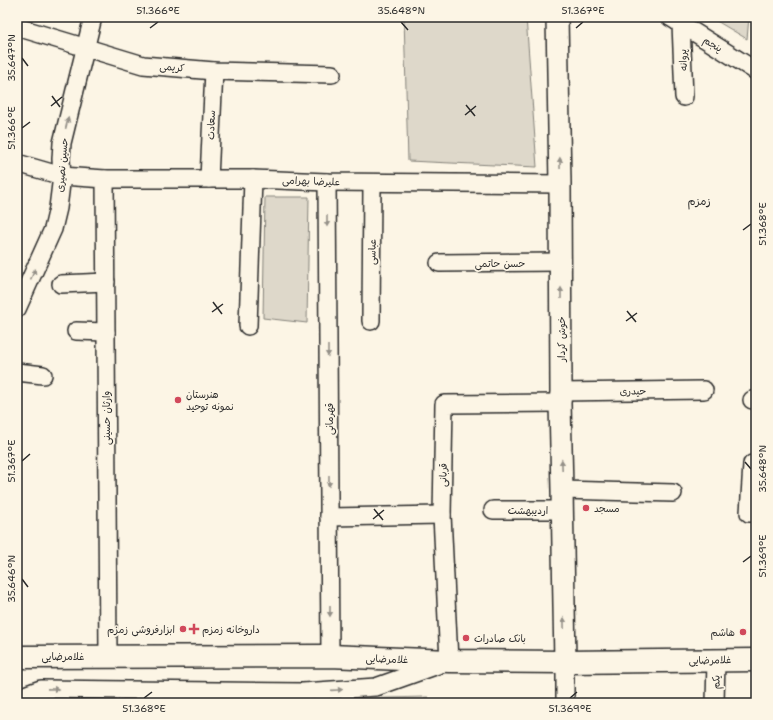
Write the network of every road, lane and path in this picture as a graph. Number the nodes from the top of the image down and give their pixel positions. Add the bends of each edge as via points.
1 (93, 17) edge
2 (557, 17) edge
3 (676, 20) edge
4 (17, 27) edge
5 (85, 48) junction
6 (214, 70) junction
7 (756, 71) edge
8 (332, 74) dead end
9 (684, 97) dead end
10 (17, 163) edge
11 (62, 176) junction
12 (105, 179) junction
13 (209, 179) junction
14 (253, 179) junction
15 (327, 182) junction
16 (372, 183) junction
17 (560, 184) junction
18 (560, 262) junction
19 (439, 263) dead end
20 (106, 282) junction
21 (61, 284) dead end
22 (17, 309) edge
23 (371, 321) dead end
24 (248, 326) dead end
25 (76, 331) dead end
26 (106, 332) junction
27 (17, 372) edge
28 (43, 374) dead end
29 (704, 390) dead end
30 (560, 398) junction
31 (752, 464) dead end
32 (673, 493) dead end
33 (562, 500) junction
34 (493, 510) dead end
35 (756, 513) edge
36 (442, 515) junction
37 (329, 516) junction
38 (108, 656) junction
39 (330, 656) junction
40 (17, 657) edge
41 (716, 660) junction
42 (756, 660) edge
43 (449, 661) junction
44 (565, 662) junction
45 (17, 700) edge
46 (565, 703) edge
47 (715, 703) edge

1 - 5 street, حسین نصیری
17 -> 2 street, خوش کردار
3 - 7 street, پنجم
3 - 9 street, پروانه
4 - 5 street, کریمی
5 - 6 street, کریمی via 143,65
11 -> 5 street, حسین نصیری via 62,143
6 - 8 street, کریمی
6 - 13 street, سعادت
10 - 11 street, علیرضا بهرامی
11 - 12 street, علیرضا بهرامی
22 -> 11 street, حسین نصیری via 53,229
12 - 13 street, علیرضا بهرامی
12 - 20 street, وارثان حسینی
13 - 14 street, علیرضا بهرامی
14 - 15 street, علیرضا بهرامی
14 - 24 street
15 - 16 street, علیرضا بهرامی
15 -> 37 street, قهرمانی
16 - 17 street, علیرضا بهرامی
16 - 23 street, عباسی
17 - 18 street, خوش کردار
18 - 19 street, حسن حاتمی
30 -> 18 street, خوش کردار
20 - 21 street
20 - 26 street, وارثان حسینی
25 - 26 street
26 - 38 street, وارثان حسینی
27 - 28 street
29 - 30 street, حیدری
33 -> 30 street, خوش کردار
30 - 36 street, قربانی via 444,404
31 - 35 street via 749,513
32 - 33 street, اردیبهشت
33 - 34 street, اردیبهشت
44 -> 33 street, خوش کردار
36 - 37 street
36 - 43 street, قربانی
37 -> 39 street, قهرمانی
38 - 39 main road, غلامرضایی
38 - 40 main road, غلامرضایی
39 - 43 main road, غلامرضایی
41 - 42 main road, غلامرضایی
41 - 44 main road, غلامرضایی
41 - 47 street, یکم
43 - 44 main road, غلامرضایی
45 -> 43 street via 41,689 303,692 376,687
44 - 46 street

